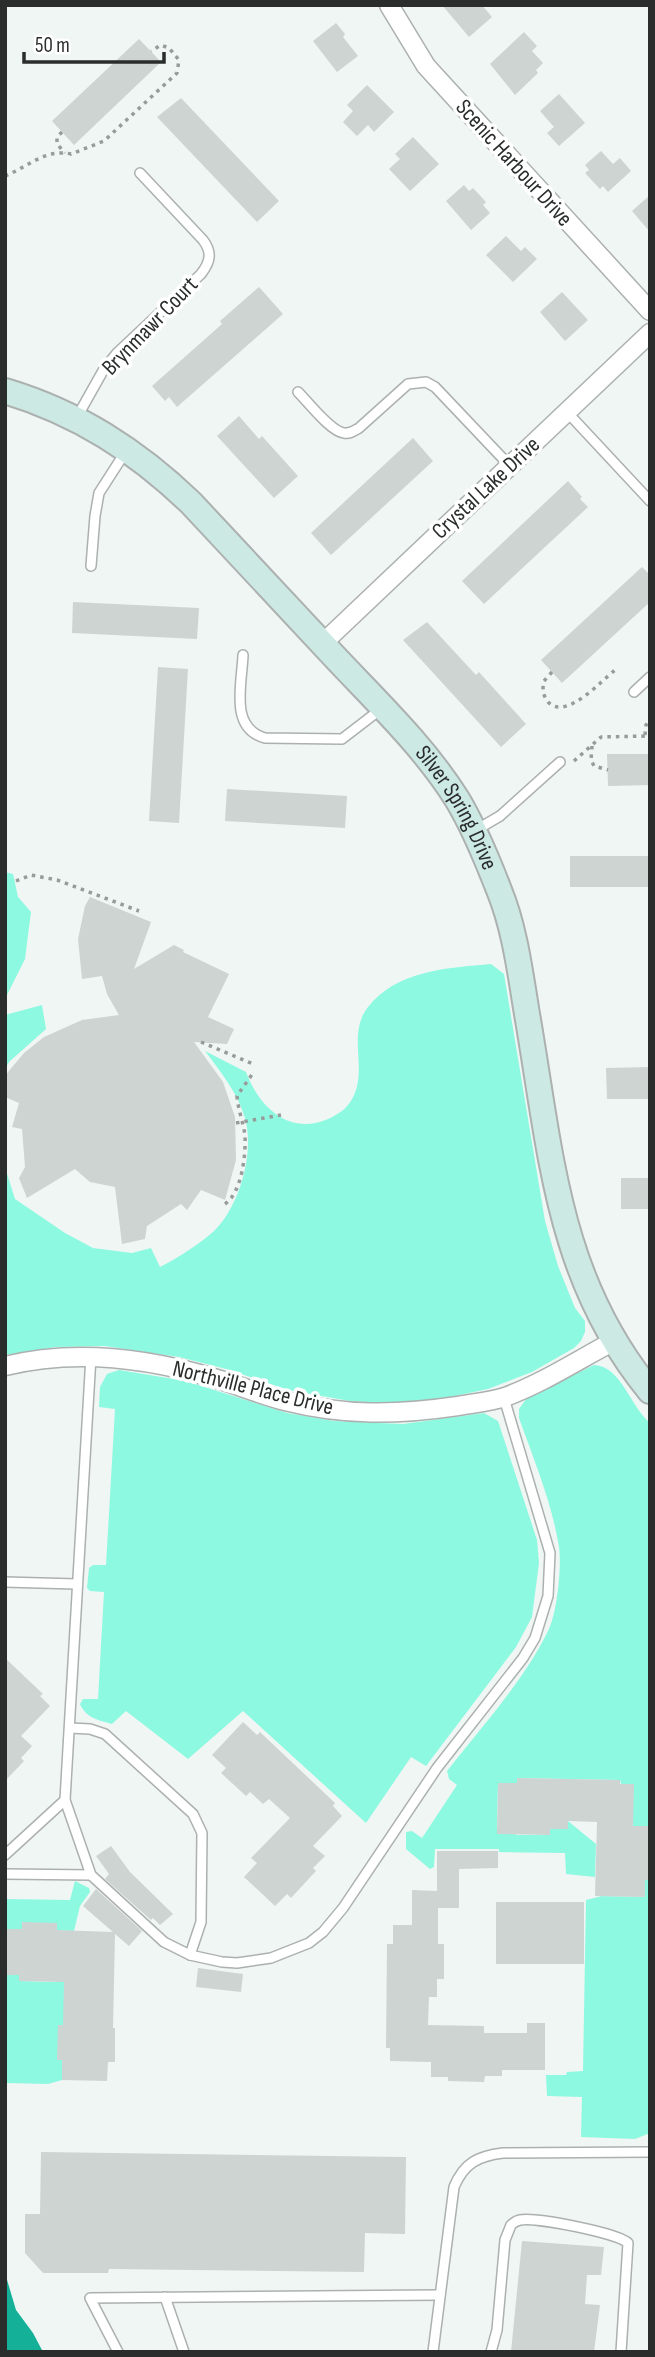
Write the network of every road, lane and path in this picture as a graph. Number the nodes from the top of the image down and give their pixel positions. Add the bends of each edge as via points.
1 (389, 5) edge
2 (151, 51) dead end
3 (62, 132) dead end
4 (65, 153) junction
5 (140, 173) dead end
6 (5, 176) edge
7 (650, 311) edge
8 (650, 333) edge
9 (5, 391) edge
10 (298, 393) dead end
11 (567, 412) junction
12 (76, 419) junction
13 (127, 449) junction
14 (509, 466) junction
15 (650, 501) edge
16 (91, 566) dead end
17 (322, 644) junction
18 (243, 655) dead end
19 (614, 670) dead end
20 (552, 672) dead end
21 (650, 677) edge
22 (634, 692) dead end
23 (382, 708) junction
24 (650, 719) edge
25 (647, 735) edge
26 (594, 743) junction
27 (574, 761) dead end
28 (560, 762) dead end
29 (608, 770) dead end
30 (475, 831) junction
31 (16, 881) dead end
32 (139, 911) dead end
33 (201, 1042) dead end
34 (253, 1064) dead end
35 (253, 1073) dead end
36 (281, 1115) dead end
37 (242, 1122) junction
38 (236, 1123) dead end
39 (225, 1204) dead end
40 (614, 1341) junction
41 (91, 1356) junction
42 (5, 1366) edge
43 (650, 1391) edge
44 (504, 1398) junction
45 (5, 1582) edge
46 (76, 1584) junction
47 (70, 1728) junction
48 (65, 1800) junction
49 (5, 1855) edge
50 (5, 1874) edge
51 (91, 1875) junction
52 (190, 1955) junction
53 (650, 2152) edge
54 (440, 2295) junction
55 (165, 2297) junction
56 (118, 2352) edge
57 (184, 2352) edge
58 (433, 2352) edge
59 (491, 2352) edge
60 (621, 2352) edge

1 - 7 street, Scenic Harbour Drive via 426,66
2 - 4 path via 161,45 174,51 179,65 175,76 104,141
3 - 4 path via 57,144
4 - 6 path via 36,159
5 - 12 lane, Brynmawr Court via 203,240 210,257 201,274 117,353
8 - 11 street, Crystal Lake Drive
9 - 12 street, Silver Spring Drive
10 - 14 lane via 345,434 359,428 408,384 426,382
11 - 14 street, Crystal Lake Drive
11 - 15 lane
12 - 13 street, Silver Spring Drive
13 - 16 lane via 99,493
13 - 17 street, Silver Spring Drive via 191,503
14 - 17 street, Crystal Lake Drive
17 - 23 street, Silver Spring Drive
18 - 23 lane via 241,713 243,723 256,736 342,739
19 - 20 path via 574,704 561,708 550,704 544,693 544,681
21 - 22 lane
23 - 30 street, Silver Spring Drive via 439,773
24 - 25 path
25 - 26 path via 606,736
26 - 27 path
26 - 29 path via 593,764
28 - 30 lane via 500,816
30 - 40 street, Silver Spring Drive via 500,891 514,941 566,1230 586,1288
31 - 32 path via 31,875 48,877
33 - 34 path
35 - 37 path via 237,1096
36 - 37 path
37 - 38 path
37 - 39 path via 243,1163 236,1191
40 - 43 street, Silver Spring Drive
40 - 44 street, Northville Place Drive
41 - 42 street, Northville Place Drive
41 - 44 street, Northville Place Drive via 174,1367 283,1401 358,1413 409,1414
41 - 46 lane
44 - 52 lane via 550,1553 548,1596 535,1638 437,1768 344,1908 323,1931 294,1950 254,1962
45 - 46 lane
46 - 47 lane
47 - 48 lane
47 - 52 lane via 105,1734 199,1824 201,1922
48 - 49 lane
48 - 51 lane
50 - 51 lane
51 - 52 lane via 164,1942
53 - 54 lane via 503,2153 475,2159 454,2187
54 - 55 lane
54 - 58 lane
55 - 56 lane via 90,2298
55 - 57 lane
59 - 60 lane via 505,2240 511,2225 523,2219 607,2234 628,2243

